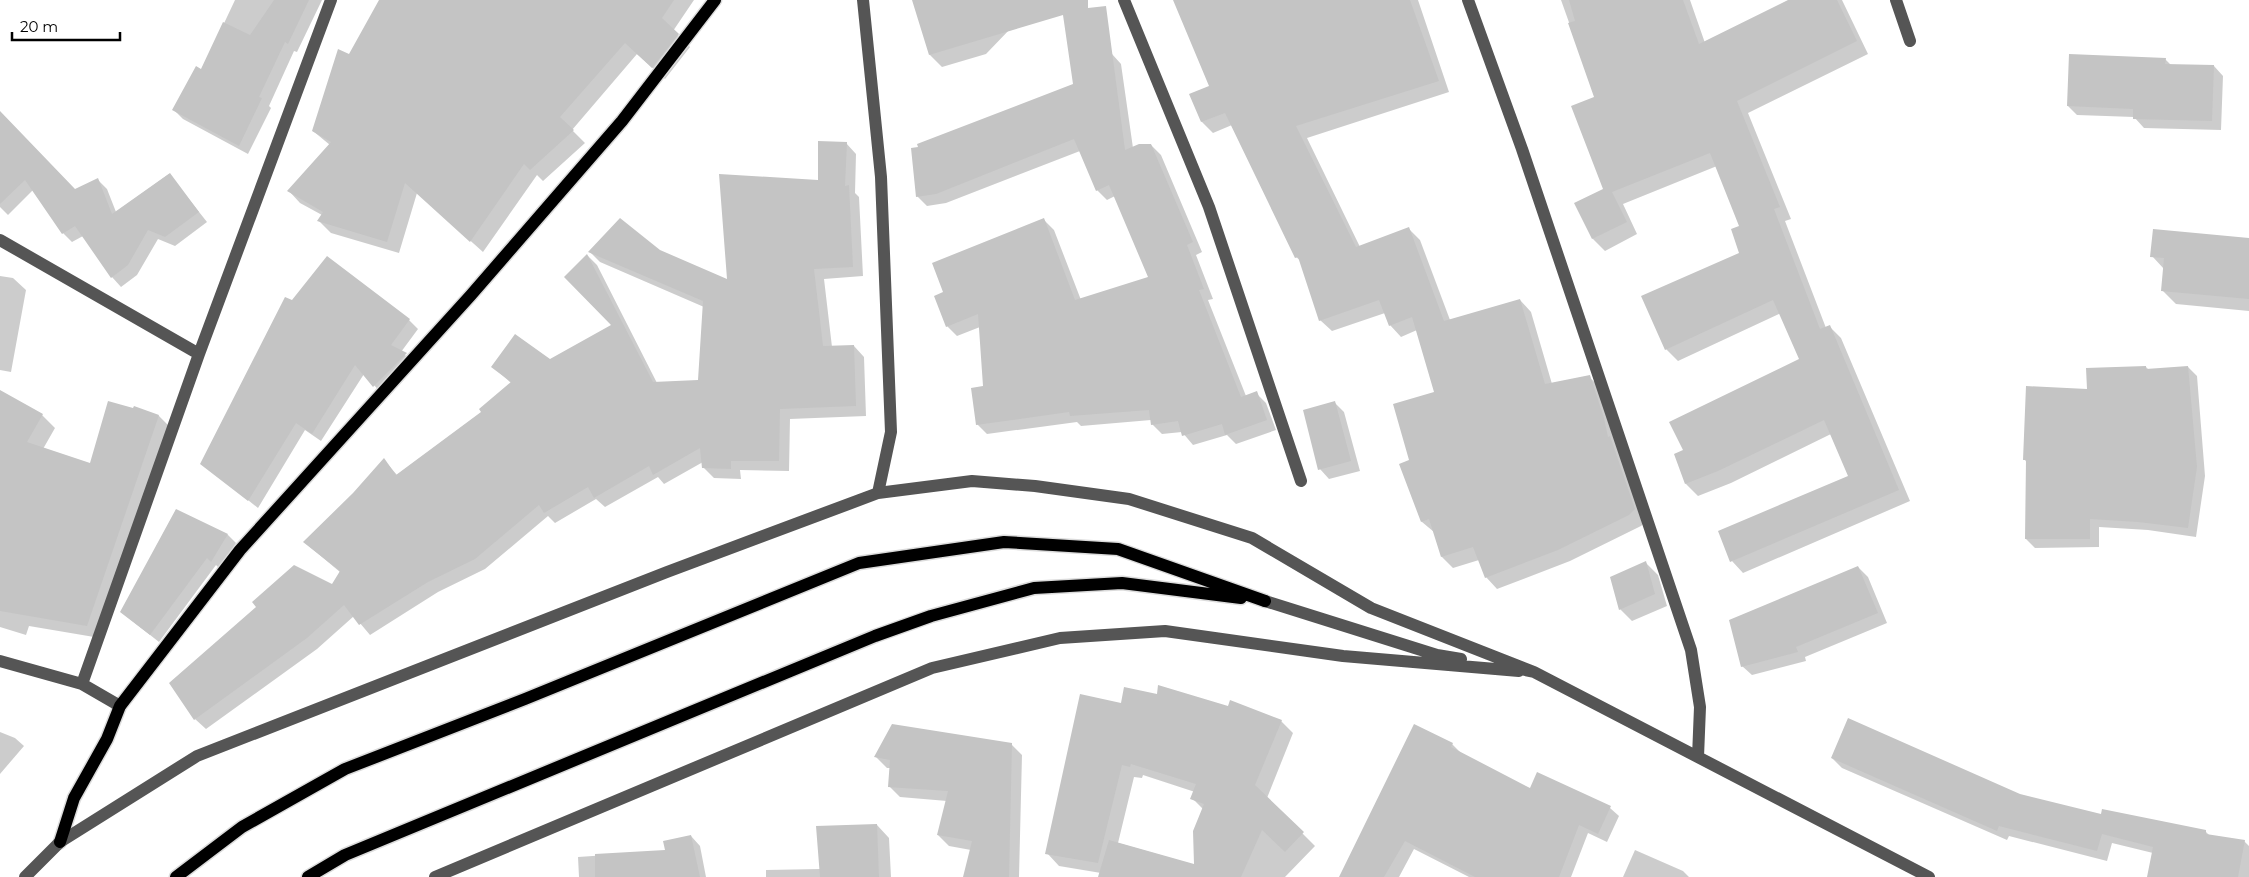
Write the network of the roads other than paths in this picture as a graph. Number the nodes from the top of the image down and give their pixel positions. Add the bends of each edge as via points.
1 (331, 0) edge
2 (715, 0) edge
3 (864, 0) edge
4 (1124, 0) edge
5 (1468, 0) edge
6 (1896, 0) edge
7 (1910, 41) dead end
8 (0, 240) edge
9 (198, 354) junction
10 (1301, 481) dead end
11 (878, 493) junction
12 (1265, 600) junction
13 (0, 662) edge
14 (1534, 672) junction
15 (82, 684) junction
16 (120, 706) junction
17 (1698, 757) junction
18 (60, 842) junction
19 (25, 877) edge
20 (176, 877) edge
21 (308, 877) edge
22 (435, 877) edge
23 (1928, 877) edge

1 - 9 street
2 - 16 main road via 622,121 471,295 240,550
3 - 11 street via 881,176 891,432
4 - 10 street via 1209,207
5 - 17 street via 1522,149 1691,650 1700,707
6 - 7 street
8 - 9 street
9 - 15 street
11 - 14 street via 972,481 1130,499 1252,538 1371,608
11 - 18 street via 197,756
12 - 14 street via 1437,654
12 - 20 main road via 1118,549 1004,542 859,563 345,769 242,827
12 - 21 main road via 1122,583 1034,588 931,616 875,636 345,855
13 - 15 street
14 - 17 street
14 - 22 street via 1343,656 1165,630 1060,638 932,668
15 - 16 street
16 - 18 main road via 107,739 74,798
17 - 23 street
18 - 19 street

